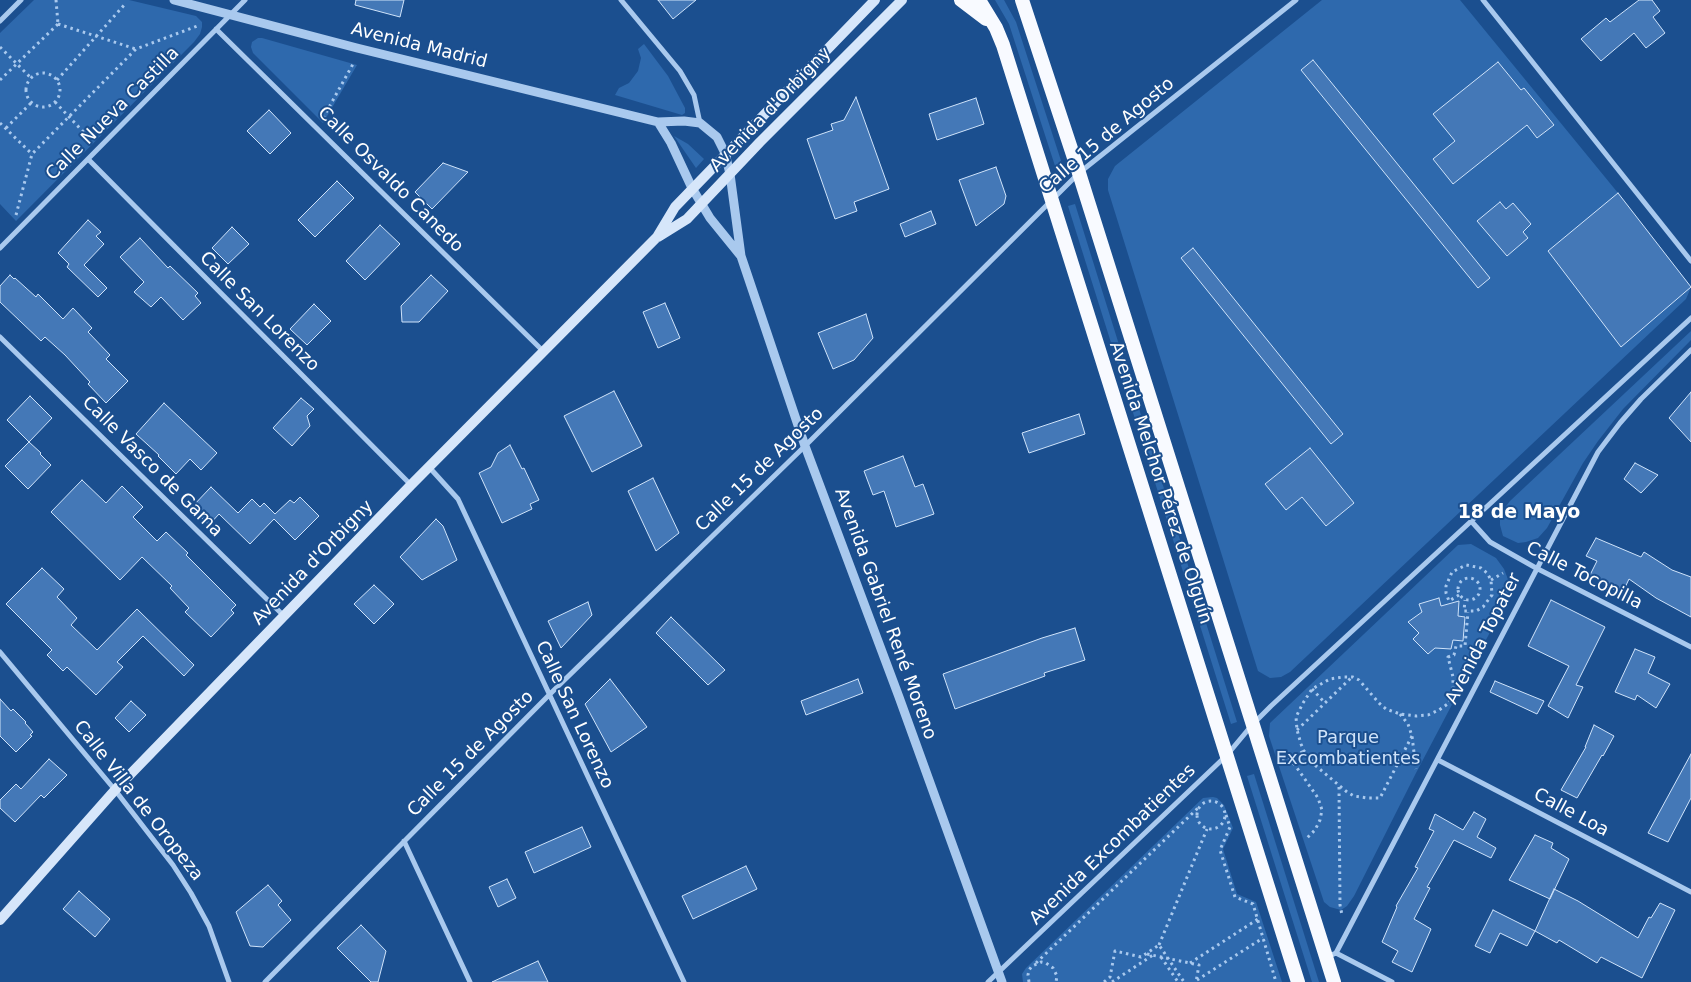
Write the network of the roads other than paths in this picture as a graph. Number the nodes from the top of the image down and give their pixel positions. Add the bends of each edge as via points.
1 (21, 0) edge
2 (174, 0) edge
3 (245, 0) edge
4 (621, 0) edge
5 (875, 0) edge
6 (902, 0) edge
7 (961, 0) edge
8 (979, 0) edge
9 (1296, 0) edge
10 (1484, 0) edge
11 (1024, 2) edge
12 (230, 15) junction
13 (0, 21) edge
14 (996, 28) junction
15 (216, 29) junction
16 (658, 122) junction
17 (700, 123) junction
18 (726, 153) junction
19 (88, 159) junction
20 (1079, 173) junction
21 (730, 174) junction
22 (692, 188) junction
23 (1051, 201) junction
24 (702, 205) junction
25 (657, 237) junction
26 (0, 248) edge
27 (741, 256) junction
28 (1691, 261) edge
29 (1691, 318) edge
30 (0, 337) edge
31 (1691, 350) edge
32 (544, 352) junction
33 (805, 446) junction
34 (429, 468) junction
35 (411, 485) junction
36 (1472, 522) junction
37 (1536, 568) junction
38 (284, 616) junction
39 (1691, 647) edge
40 (0, 652) edge
41 (549, 695) junction
42 (1252, 725) junction
43 (1227, 755) junction
44 (1438, 760) junction
45 (115, 790) junction
46 (404, 841) junction
47 (1691, 892) edge
48 (0, 920) edge
49 (1331, 955) junction
50 (999, 972) junction
51 (1382, 977) junction
52 (229, 982) edge
53 (264, 982) edge
54 (470, 982) edge
55 (684, 982) edge
56 (988, 982) edge
57 (1002, 982) edge
58 (1298, 982) edge
59 (1334, 982) edge
60 (1376, 982) edge
61 (1392, 982) edge

1 - 13 street
2 - 12 street, Avenida Madrid
3 - 12 street, Calle Nueva Castilla
4 - 17 street via 680,71 694,95
5 - 18 main road, Avenida d'Orbigny
6 - 21 main road, Avenida d'Orbigny
7 - 14 highway
8 - 14 highway, Avenida Melchor Pérez de Olguín
9 - 20 street, Calle 15 de Agosto
10 - 28 street
11 - 20 highway, Avenida Melchor Pérez de Olguín
12 - 15 street, Calle Nueva Castilla
12 - 16 street, Avenida Madrid
14 - 23 highway, Avenida Melchor Pérez de Olguín
15 - 19 street, Calle Nueva Castilla
15 - 32 street, Calle Osvaldo Canedo
16 - 17 street, Avenida Madrid
16 - 22 street
17 - 18 street via 717,137
18 - 21 street, Avenida Gabriel René Moreno
18 - 22 main road, Avenida d'Orbigny
19 - 26 street, Calle Nueva Castilla
19 - 35 street, Calle San Lorenzo
20 - 23 street, Calle 15 de Agosto
20 - 42 highway, Avenida Melchor Pérez de Olguín
21 - 24 main road, Avenida d'Orbigny
21 - 27 street, Avenida Gabriel René Moreno
22 - 24 street, Avenida Gabriel René Moreno
22 - 25 main road, Avenida d'Orbigny via 675,206
23 - 33 street, Calle 15 de Agosto
23 - 43 highway, Avenida Melchor Pérez de Olguín
24 - 25 main road, Avenida d'Orbigny via 687,219
24 - 27 street, Avenida Gabriel René Moreno
25 - 32 main road, Avenida d'Orbigny
27 - 33 street, Avenida Gabriel René Moreno
29 - 36 street
30 - 38 street, Calle Vasco de Gama
31 - 37 street, Avenida Topater via 1641,399 1598,452
32 - 34 main road, Avenida d'Orbigny
33 - 41 street, Calle 15 de Agosto
33 - 50 street, Avenida Gabriel René Moreno
34 - 35 main road, Avenida d'Orbigny
34 - 41 street, Calle San Lorenzo via 458,499
35 - 38 main road, Avenida d'Orbigny
36 - 37 street, Calle Tocopilla via 1490,542
36 - 42 street
37 - 39 street, Calle Tocopilla
37 - 44 street, Avenida Topater
38 - 45 main road, Avenida d'Orbigny
40 - 45 street, Calle Villa de Oropeza
41 - 46 street, Calle 15 de Agosto
41 - 55 street, Calle San Lorenzo
42 - 43 street, Avenida Excombatientes
42 - 49 highway, Avenida Melchor Pérez de Olguín
43 - 50 street, Avenida Excombatientes
43 - 58 highway, Avenida Melchor Pérez de Olguín
44 - 47 street, Calle Loa
44 - 49 street, Avenida Topater
45 - 48 main road, Avenida d'Orbigny
45 - 52 street, Calle Villa de Oropeza via 192,893 210,926
46 - 53 street, Calle 15 de Agosto
46 - 54 street
49 - 51 street
49 - 59 highway, Avenida Melchor Pérez de Olguín
50 - 56 street, Avenida Excombatientes
50 - 57 street, Avenida Gabriel René Moreno
51 - 60 street
51 - 61 street

